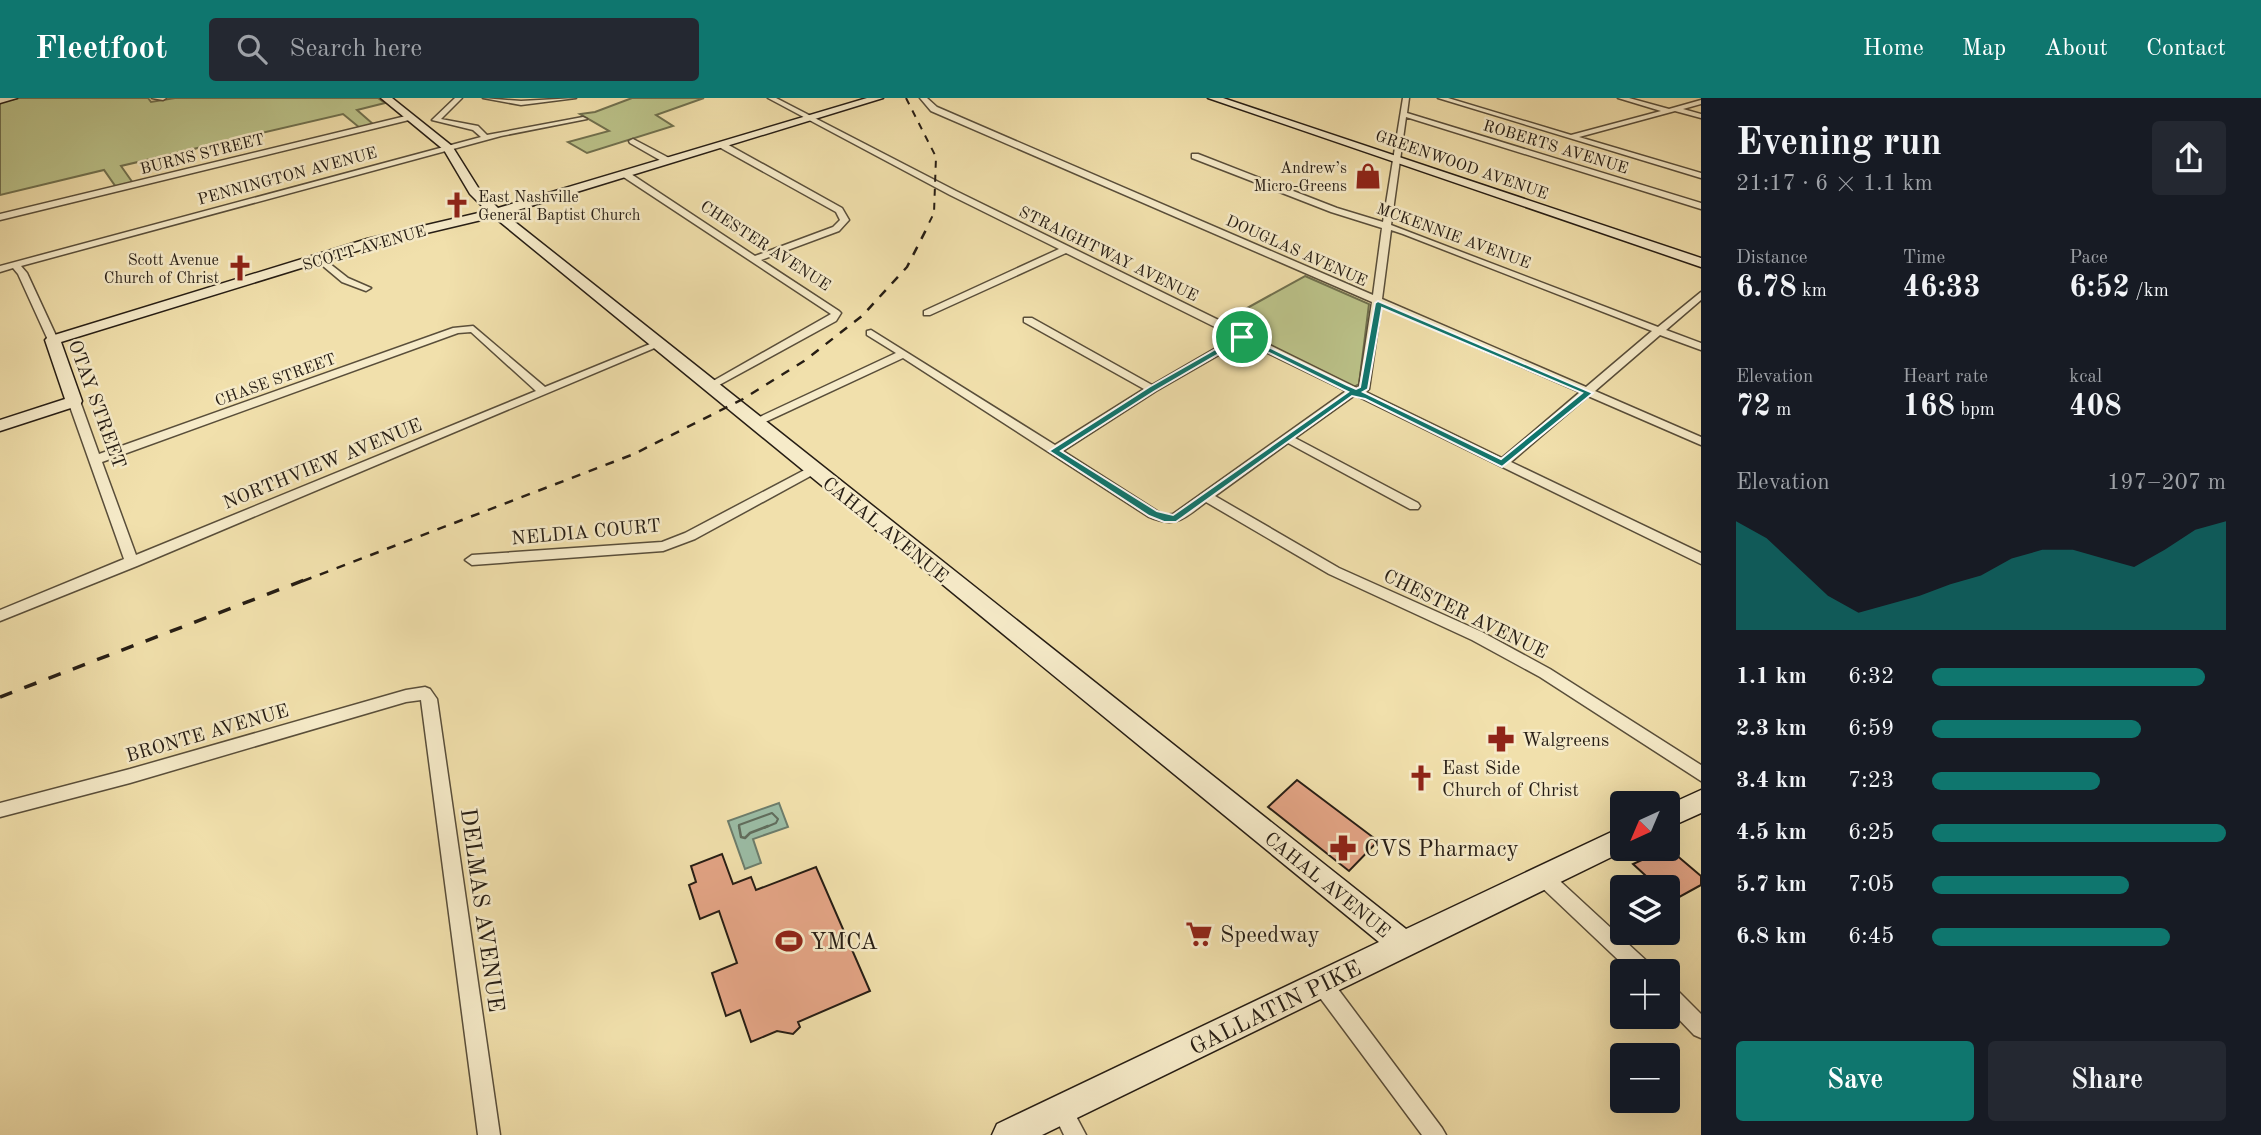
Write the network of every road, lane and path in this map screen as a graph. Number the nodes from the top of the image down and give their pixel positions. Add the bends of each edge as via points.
1 (12, 98) edge
2 (386, 98) edge
3 (459, 98) edge
4 (486, 98) edge
5 (573, 98) edge
6 (771, 98) edge
7 (878, 98) edge
8 (923, 98) edge
9 (1215, 98) edge
10 (1406, 98) edge
11 (1441, 98) edge
12 (1620, 98) edge
13 (0, 100) edge
14 (858, 100) edge
15 (1701, 102) edge
16 (1671, 110) junction
17 (1403, 114) junction
18 (1701, 116) edge
19 (410, 117) junction
20 (583, 119) dead end
21 (807, 119) junction
22 (485, 137) junction
23 (1571, 137) junction
24 (633, 141) dead end
25 (722, 145) junction
26 (448, 148) junction
27 (1396, 155) junction
28 (1195, 156) dead end
29 (667, 161) junction
30 (625, 174) junction
31 (1701, 176) edge
32 (1701, 206) edge
33 (496, 213) junction
34 (0, 217) edge
35 (1387, 226) junction
36 (1067, 250) junction
37 (320, 258) junction
38 (754, 259) junction
39 (1701, 263) edge
40 (15, 265) junction
41 (0, 269) edge
42 (366, 288) dead end
43 (1701, 295) edge
44 (1378, 303) junction
45 (927, 313) dead end
46 (1028, 320) dead end
47 (1658, 329) junction
48 (871, 333) dead end
49 (1242, 337) junction
50 (53, 340) junction
51 (659, 344) junction
52 (1701, 347) edge
53 (903, 354) junction
54 (710, 387) junction
55 (1152, 389) junction
56 (544, 392) junction
57 (1356, 392) junction
58 (1588, 393) junction
59 (74, 401) junction
60 (755, 423) junction
61 (0, 426) edge
62 (1287, 438) junction
63 (1701, 440) edge
64 (1054, 451) junction
65 (95, 460) junction
66 (1502, 464) junction
67 (812, 470) junction
68 (1207, 497) junction
69 (1414, 506) dead end
70 (1701, 559) edge
71 (472, 560) dead end
72 (132, 563) junction
73 (0, 616) edge
74 (425, 693) joint
75 (1701, 774) edge
76 (1701, 801) edge
77 (0, 810) edge
78 (1680, 811) edge
79 (1610, 845) edge
80 (1542, 876) junction
81 (1403, 944) junction
82 (1630, 959) edge
83 (1322, 984) junction
84 (1680, 1007) edge
85 (1701, 1028) edge
86 (1068, 1123) edge
87 (489, 1135) edge
88 (1008, 1135) edge
89 (1435, 1135) edge

1 - 13 street
2 - 19 street, CAHAL AVENUE
3 - 22 street via 436,120 475,128
4 - 5 street via 521,103
6 - 21 street, STRAIGHTWAY AVENUE
7 - 14 street, SCOTT AVENUE
8 - 44 street, DOUGLAS AVENUE via 934,109
9 - 27 street, GREENWOOD AVENUE via 1371,152
10 - 17 street
11 - 23 street
12 - 16 street
14 - 21 street, SCOTT AVENUE
15 - 16 street
16 - 18 street
16 - 23 street
17 - 27 street
17 - 32 street, ROBERTS AVENUE
19 - 26 street, CAHAL AVENUE
19 - 34 street, BURNS STREET
20 - 22 street, PENNINGTON AVENUE
21 - 25 street, SCOTT AVENUE
21 - 36 street, STRAIGHTWAY AVENUE
22 - 26 street, PENNINGTON AVENUE
23 - 31 street
24 - 29 street
25 - 29 street, SCOTT AVENUE
25 - 38 street via 839,210 845,220 836,229
26 - 33 street, CAHAL AVENUE via 474,191
26 - 40 street, PENNINGTON AVENUE
27 - 35 street
27 - 39 street, GREENWOOD AVENUE
28 - 35 street, MCKENNIE AVENUE
29 - 30 street, SCOTT AVENUE
30 - 33 street, SCOTT AVENUE
30 - 38 street, CHESTER AVENUE
33 - 37 street, SCOTT AVENUE
33 - 51 street, CAHAL AVENUE
35 - 44 street
35 - 47 street, MCKENNIE AVENUE
36 - 45 street
36 - 49 street, STRAIGHTWAY AVENUE
37 - 42 street via 345,280
37 - 50 street, SCOTT AVENUE
38 - 54 street, CHESTER AVENUE via 836,313
40 - 41 street, PENNINGTON AVENUE
40 - 50 street, OTAY STREET
43 - 47 street
44 - 57 street via 1364,389
44 - 58 street, DOUGLAS AVENUE
46 - 55 street
47 - 52 street, MCKENNIE AVENUE
47 - 58 street
48 - 53 street
49 - 55 street
49 - 57 street, STRAIGHTWAY AVENUE
50 - 59 street, OTAY STREET
51 - 54 street, CAHAL AVENUE
51 - 56 street, NORTHVIEW AVENUE
53 - 60 street
53 - 64 street
54 - 60 street, CAHAL AVENUE
55 - 64 street
56 - 65 street, CHASE STREET via 473,329 465,328
56 - 72 street, NORTHVIEW AVENUE
57 - 62 street
57 - 66 street, STRAIGHTWAY AVENUE
58 - 63 street, DOUGLAS AVENUE
58 - 66 street
59 - 61 street
59 - 65 street, OTAY STREET
60 - 67 street, CAHAL AVENUE
62 - 68 street
62 - 69 street
64 - 68 street via 1164,519 1176,518
65 - 72 street, OTAY STREET
66 - 70 street, STRAIGHTWAY AVENUE
67 - 71 street, NELDIA COURT via 663,546
67 - 81 street, CAHAL AVENUE
68 - 75 street, CHESTER AVENUE via 1334,571 1477,636 1545,673
72 - 73 street, NORTHVIEW AVENUE
74 - 77 street, BRONTE AVENUE
74 - 87 street, DELMAS AVENUE
76 - 78 street
79 - 80 street, GALLATIN PIKE
80 - 81 street, GALLATIN PIKE
80 - 82 street
81 - 83 street, GALLATIN PIKE
83 - 86 street, GALLATIN PIKE
83 - 89 street
84 - 85 street
86 - 88 street, GALLATIN PIKE

